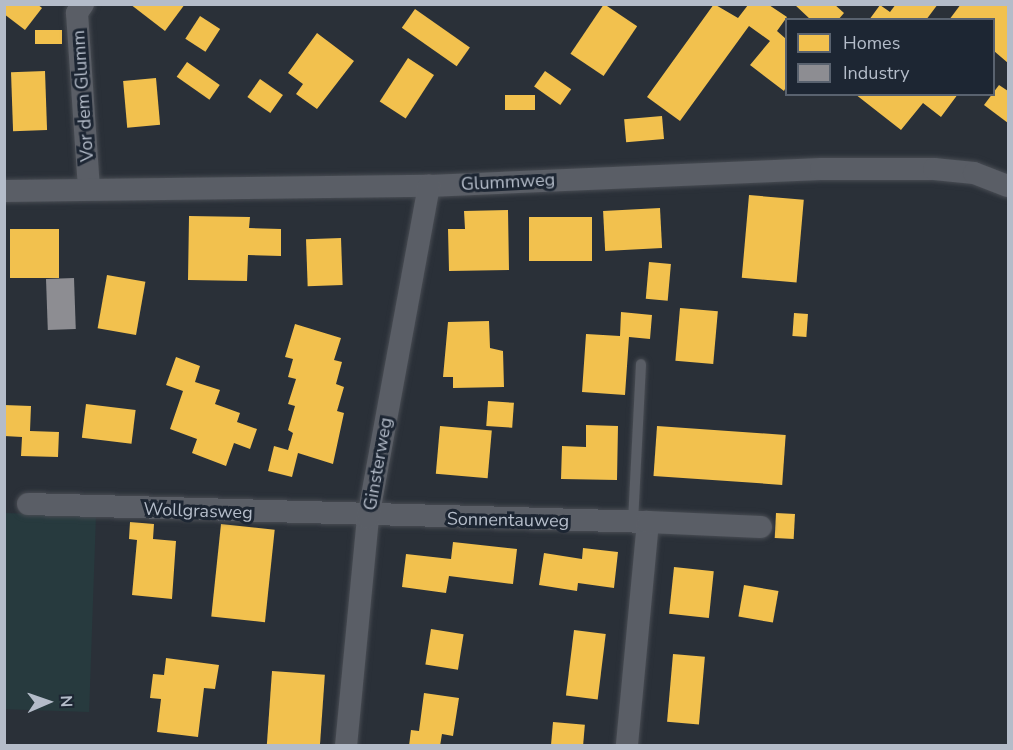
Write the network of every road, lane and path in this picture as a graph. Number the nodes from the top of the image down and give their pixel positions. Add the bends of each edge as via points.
1 (83, 4) edge
2 (429, 186) junction
3 (1008, 186) edge
4 (89, 189) junction
5 (4, 191) edge
6 (640, 364) dead end
7 (28, 504) dead end
8 (368, 518) junction
9 (641, 522) junction
10 (761, 527) dead end
11 (346, 746) edge
12 (627, 746) edge

1 - 4 street, Vor dem Glumm via 77,13
2 - 3 street, Glummweg via 934,169 974,173
2 - 4 street, Glummweg
2 - 8 street, Ginsterweg
4 - 5 street, Glummweg
6 - 9 lane
7 - 8 street, Wollgrasweg
8 - 9 street, Sonnentauweg
8 - 11 street, Ginsterweg
9 - 10 street, Sonnentauweg
9 - 12 street

